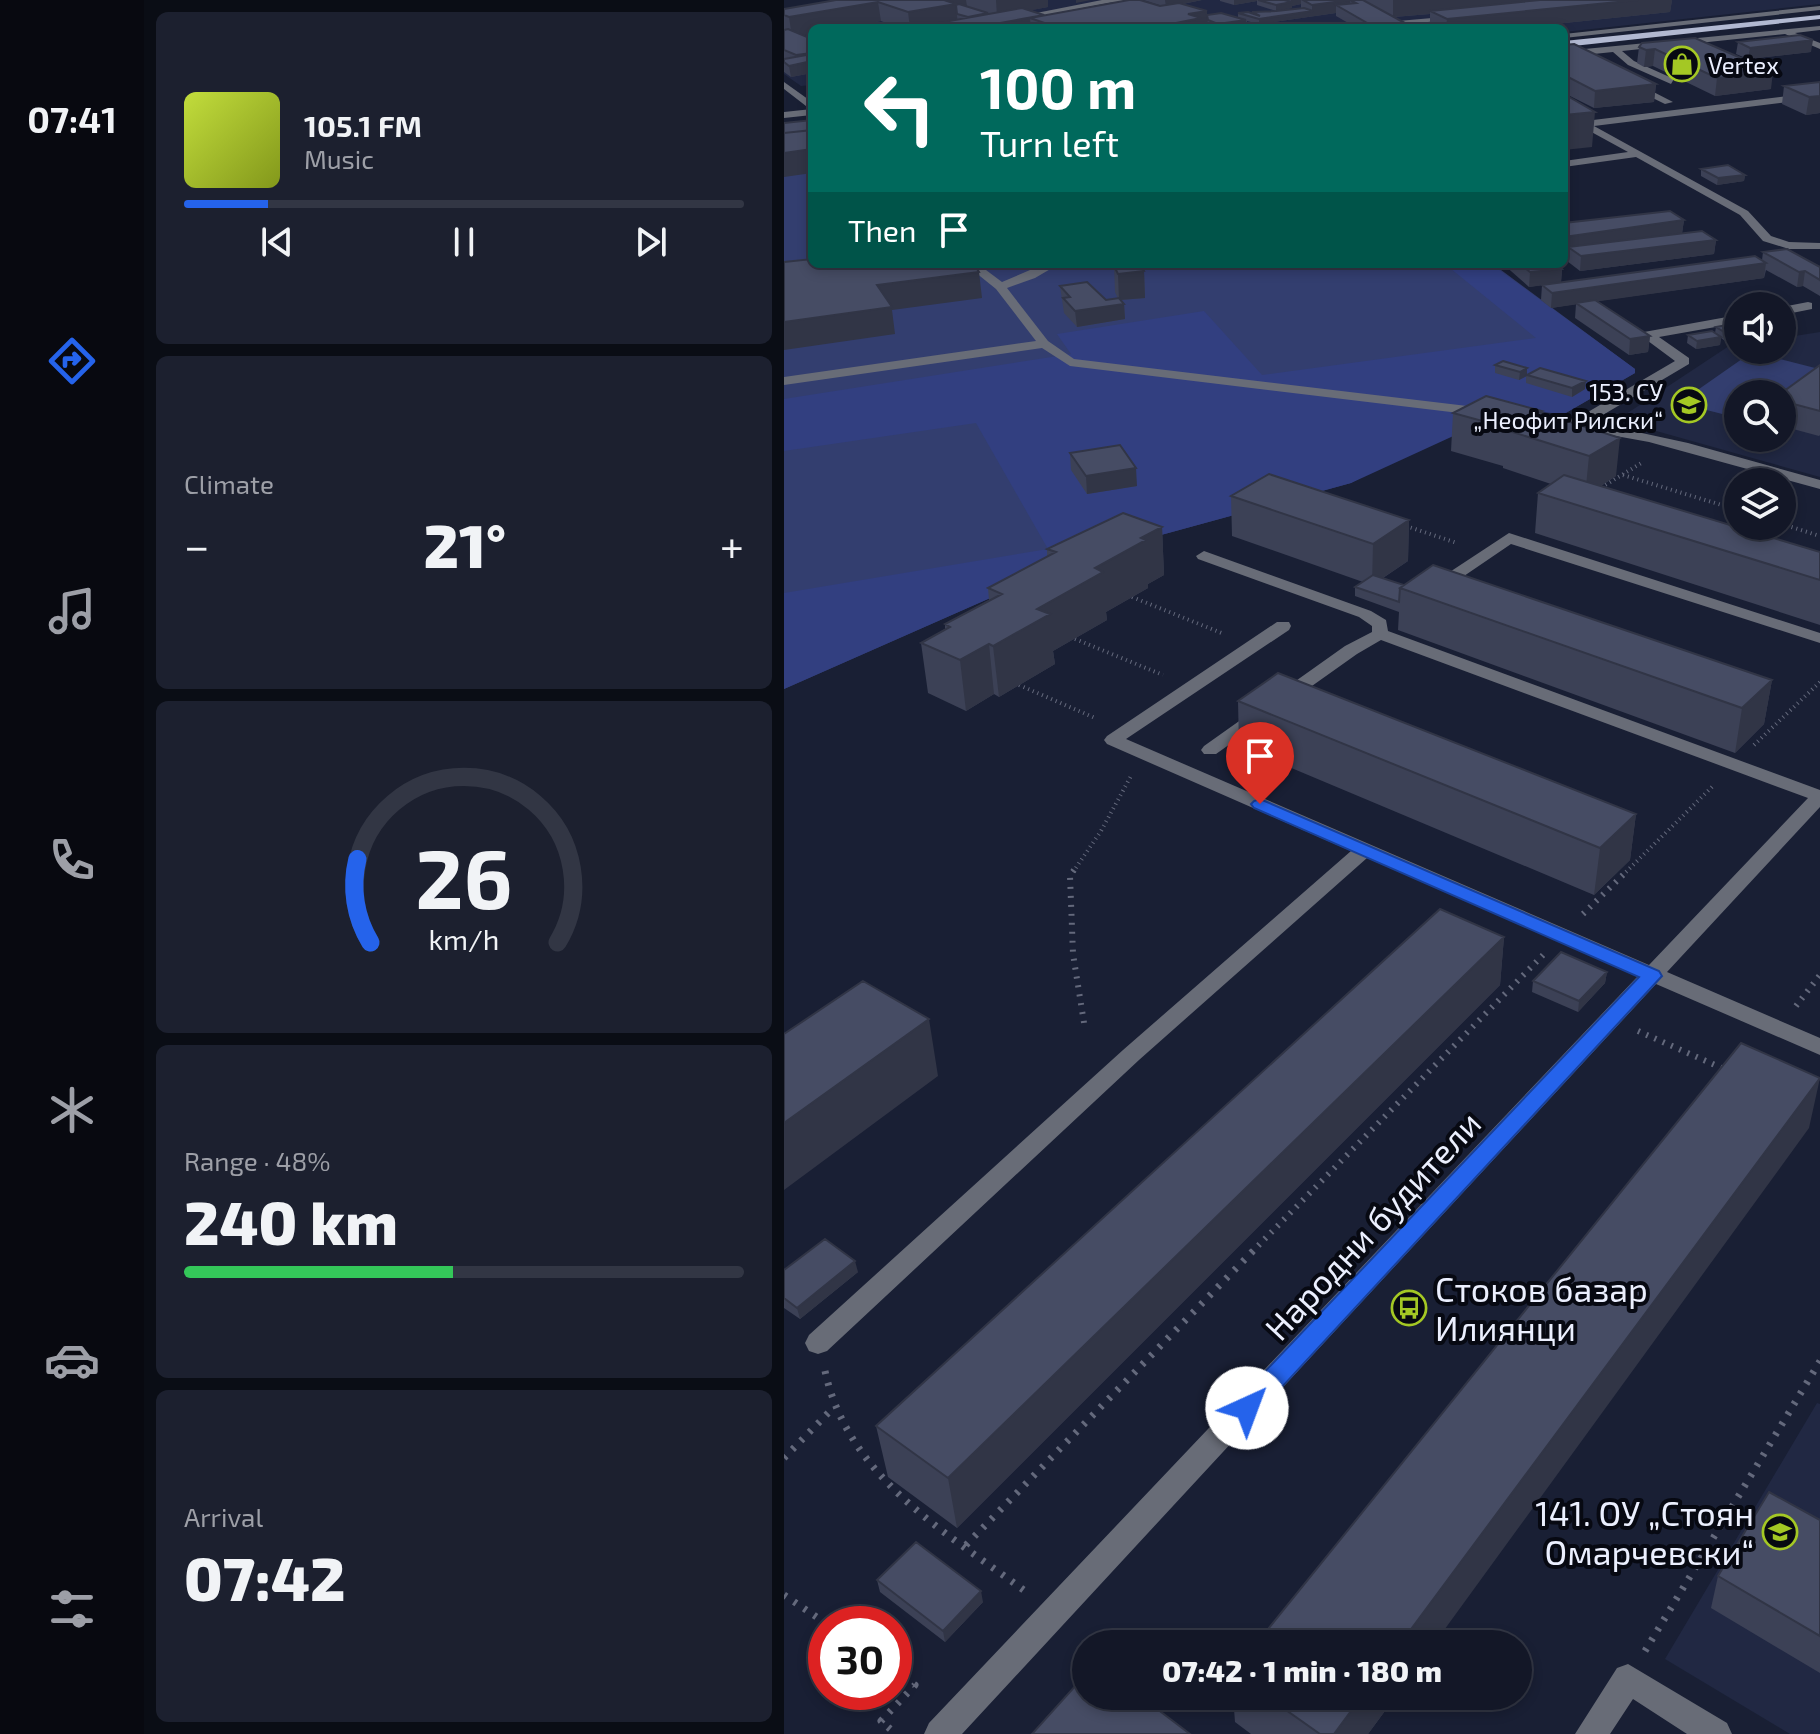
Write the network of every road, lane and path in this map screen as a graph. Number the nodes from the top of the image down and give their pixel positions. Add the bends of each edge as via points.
1 (1353, 0) edge
2 (1049, 5) dead end
3 (1820, 8) edge
4 (1064, 9) junction
5 (1118, 15) edge
6 (1820, 17) edge
7 (1461, 18) edge
8 (1619, 22) dead end
9 (986, 24) edge
10 (1675, 24) junction
11 (1819, 29) edge
12 (1785, 32) junction
13 (1568, 36) edge
14 (1820, 46) edge
15 (1615, 49) junction
16 (1568, 51) edge
17 (1568, 51) edge
18 (1568, 52) edge
19 (1686, 52) edge
20 (1625, 57) junction
21 (1584, 60) edge
22 (1626, 81) edge
23 (1671, 81) edge
24 (784, 85) edge
25 (1820, 95) edge
26 (1668, 102) dead end
27 (808, 106) edge
28 (808, 109) edge
29 (784, 115) edge
30 (1568, 115) edge
31 (808, 123) edge
32 (1584, 124) junction
33 (784, 126) edge
34 (1638, 154) junction
35 (1568, 163) edge
36 (1820, 246) edge
37 (976, 268) edge
38 (1046, 268) edge
39 (1000, 286) junction
40 (1808, 306) dead end
41 (1796, 308) edge
42 (1724, 321) edge
43 (1044, 344) junction
44 (784, 381) edge
45 (1496, 414) edge
46 (1534, 418) edge
47 (1580, 423) junction
48 (1651, 457) dead end
49 (1623, 474) junction
50 (1820, 485) edge
51 (1590, 494) edge
52 (1724, 506) edge
53 (1397, 523) edge
54 (1412, 528) junction
55 (1796, 528) edge
56 (1400, 536) edge
57 (1820, 536) edge
58 (1487, 552) junction
59 (1204, 556) dead end
60 (1428, 594) edge
61 (1132, 597) edge
62 (1283, 626) dead end
63 (1380, 634) junction
64 (1820, 638) edge
65 (1075, 639) edge
66 (1253, 646) junction
67 (1820, 682) edge
68 (1019, 685) dead end
69 (1192, 687) junction
70 (1125, 732) junction
71 (1210, 750) dead end
72 (1150, 757) junction
73 (1735, 764) junction
74 (1820, 796) edge
75 (1364, 850) junction
76 (1561, 936) junction
77 (1652, 976) junction
78 (1612, 1020) junction
79 (1085, 1029) dead end
80 (1820, 1047) edge
81 (1726, 1070) edge
82 (818, 1343) joint
83 (1820, 1361) edge
84 (834, 1407) junction
85 (784, 1458) edge
86 (966, 1545) junction
87 (784, 1595) edge
88 (808, 1611) edge
89 (1054, 1613) junction
90 (1628, 1679) junction
91 (891, 1710) edge
92 (896, 1734) edge
93 (940, 1734) edge
94 (1591, 1734) edge
95 (1716, 1734) edge

1 - 7 street via 1397,24
2 - 4 street
3 - 10 street
4 - 5 street via 1114,0 1145,9
4 - 9 street
6 - 16 main road
8 - 10 street via 1653,19
10 - 13 street
11 - 12 street
12 - 14 street
12 - 15 street
15 - 17 street
15 - 20 street
18 - 21 street
19 - 20 street
20 - 23 street
22 - 26 street
24 - 27 street
25 - 32 street
28 - 29 street
30 - 32 street
31 - 33 main road
32 - 34 street
34 - 35 street
34 - 36 street via 1744,213 1759,233 1774,241
37 - 39 street
38 - 39 street
39 - 43 street
40 - 41 street
42 - 47 street via 1648,335 1684,361
43 - 44 street
43 - 45 street via 1070,362
46 - 47 street
47 - 50 street
48 - 49 path
49 - 51 path
49 - 52 path
53 - 54 path
54 - 56 path
54 - 58 path
55 - 57 path
58 - 60 street
58 - 64 street via 1509,538
59 - 63 street via 1365,614 1380,624
61 - 66 path
62 - 66 street
63 - 71 street
63 - 73 street
65 - 69 path
66 - 69 street
67 - 73 path
68 - 70 path
69 - 70 street
70 - 72 street via 1113,740
72 - 75 street
72 - 79 path via 1134,772 1070,876 1073,954
73 - 74 street
73 - 76 path
74 - 77 street, Народни будители
75 - 76 street
75 - 82 street
76 - 77 street
76 - 86 path
77 - 78 street, Народни будители
77 - 80 street
78 - 81 path
78 - 89 street, Народни будители
82 - 84 path
83 - 90 path
84 - 85 path
84 - 86 path via 882,1480
86 - 89 path
87 - 88 path
89 - 93 street, Народни будители
90 - 94 street
90 - 95 street
91 - 92 path via 881,1721

